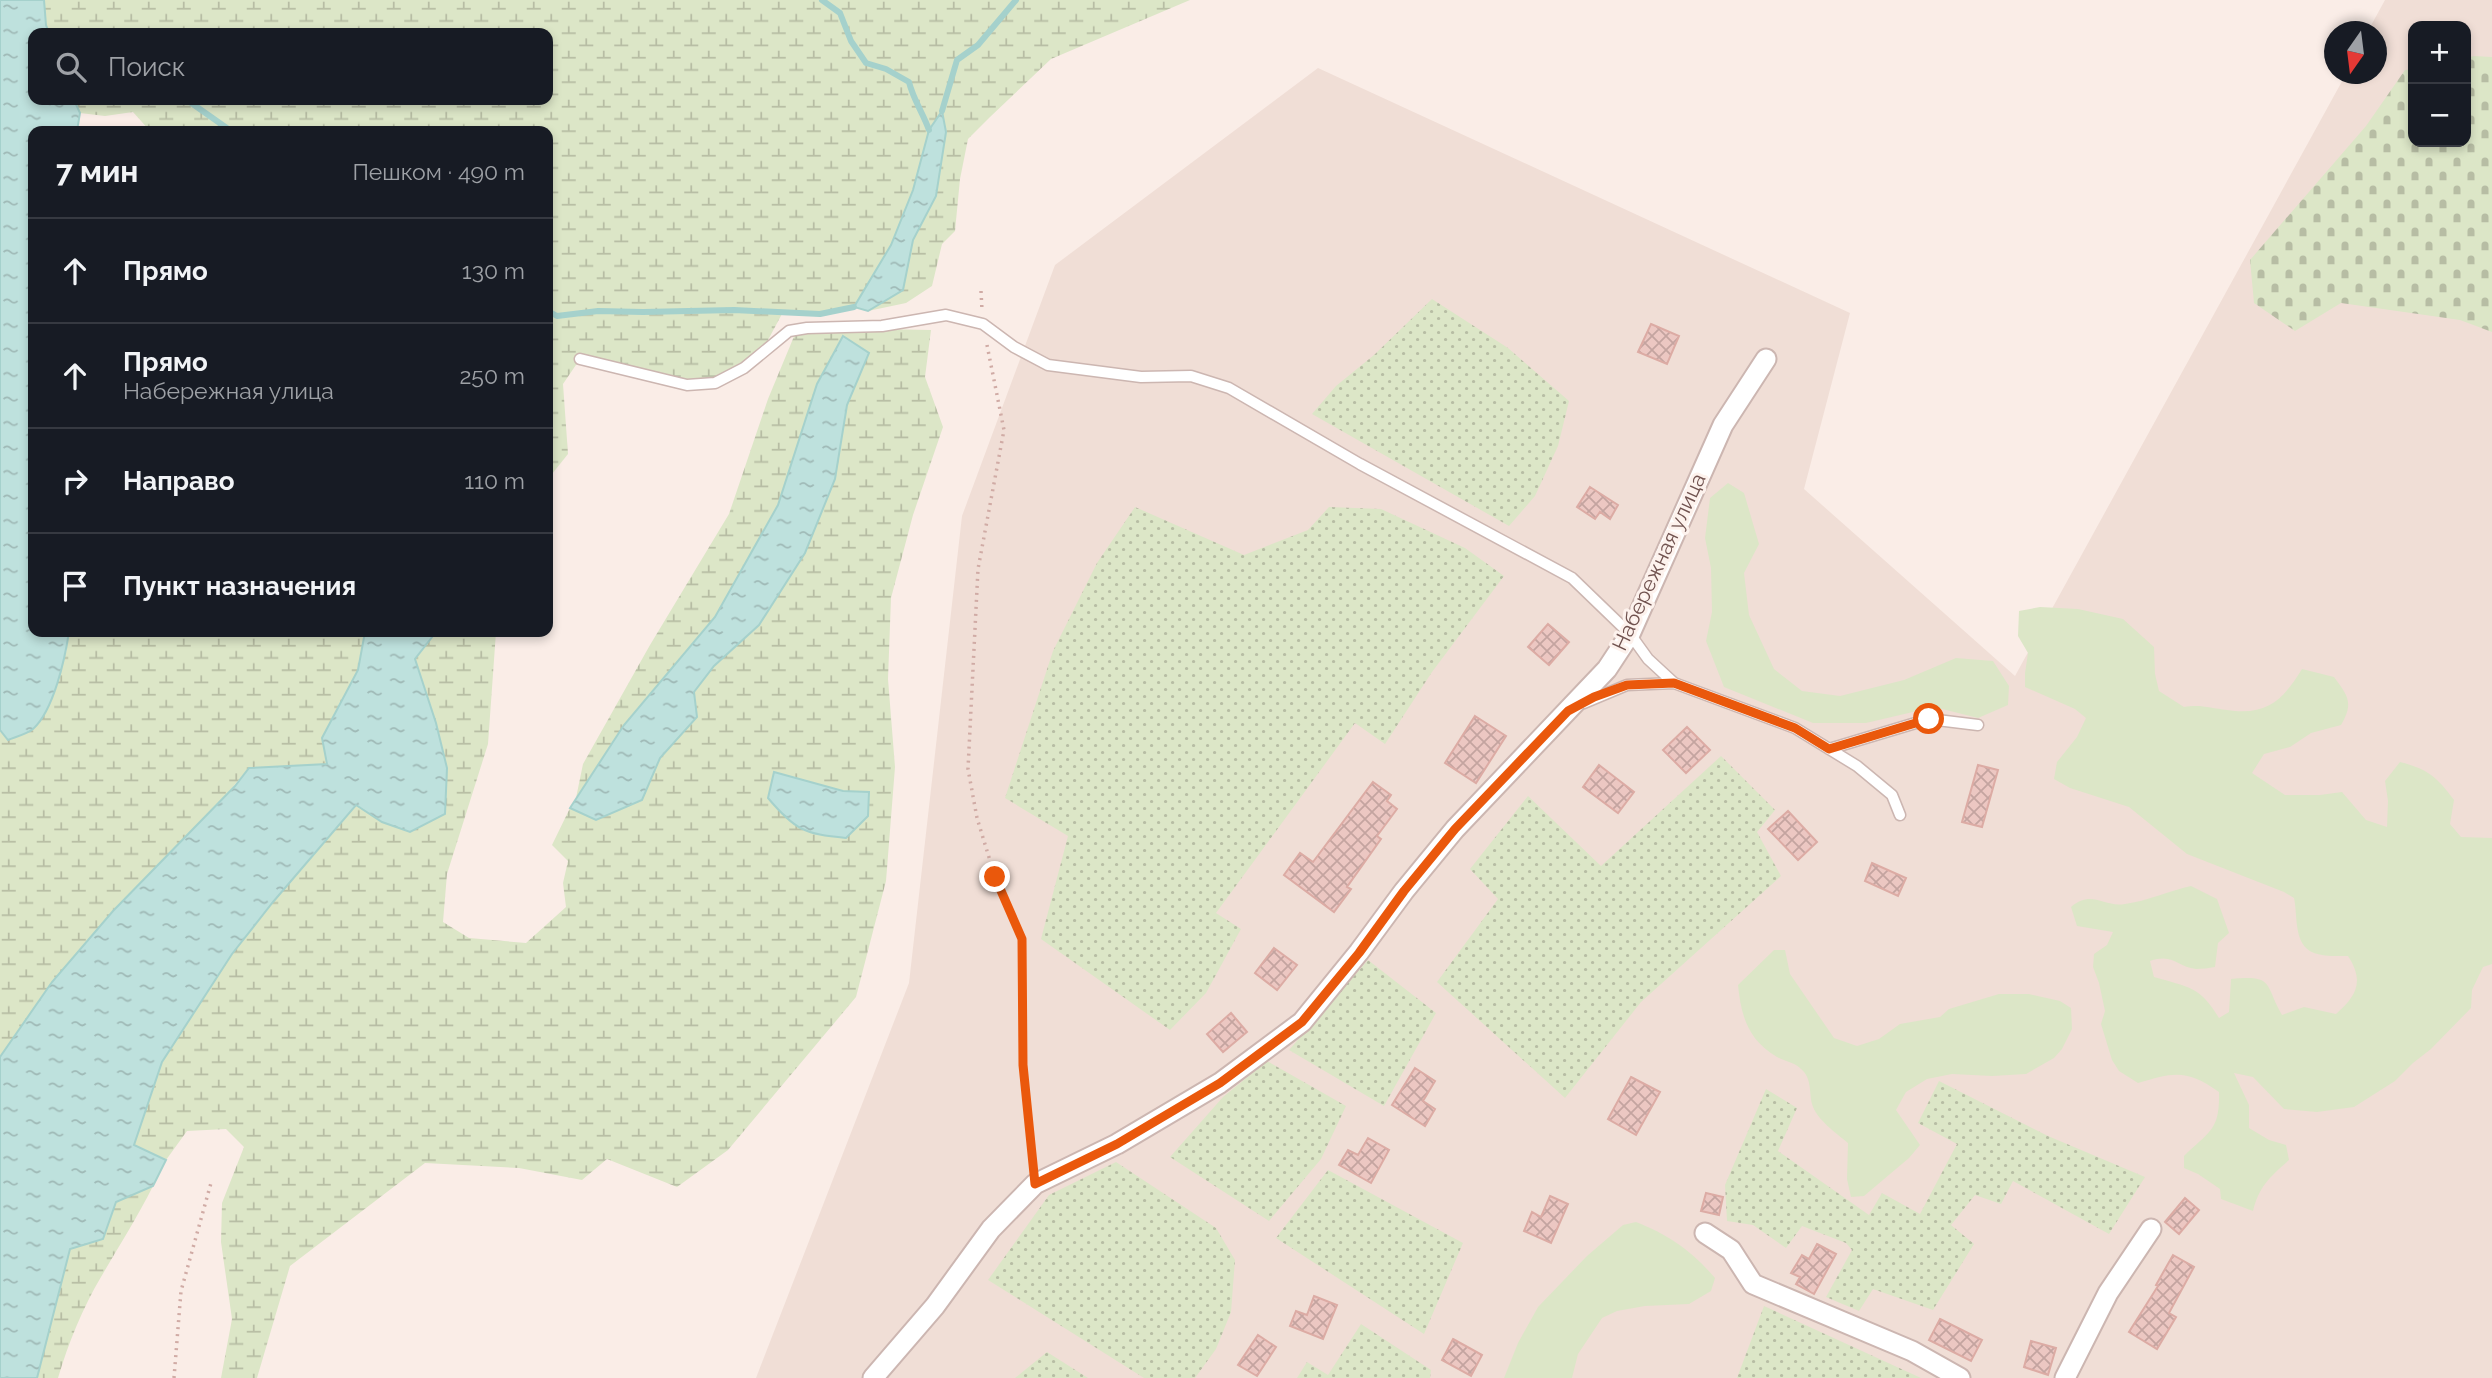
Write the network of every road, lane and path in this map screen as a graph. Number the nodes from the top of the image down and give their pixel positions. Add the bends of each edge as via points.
1 (981, 291) dead end
2 (982, 324) junction
3 (580, 359) dead end
4 (1766, 359) dead end
5 (1630, 634) junction
6 (1674, 683) junction
7 (1568, 711) junction
8 (1979, 725) dead end
9 (1829, 749) junction
10 (1900, 815) dead end
11 (211, 1183) dead end
12 (1035, 1184) junction
13 (2151, 1229) dead end
14 (1706, 1233) dead end
15 (174, 1378) edge
16 (873, 1378) edge
17 (1960, 1378) edge
18 (2065, 1378) edge

1 - 2 path
2 - 3 lane via 946,315 882,326 789,331 744,368 715,383 687,385
2 - 5 lane via 1048,365 1141,377 1191,376 1229,388 1572,578
2 - 12 path via 1004,430 978,569 968,769 995,877 1022,939 1023,1065
4 - 5 street, Набережная улица via 1723,425
5 - 6 lane
5 - 7 street, Набережная улица via 1607,669
6 - 7 lane via 1627,685
6 - 9 lane via 1795,728
7 - 12 street, Набережная улица via 1455,829 1302,1022 1220,1083 1117,1144
8 - 9 lane via 1929,719
9 - 10 lane via 1892,795
11 - 15 path via 181,1291
12 - 16 street, Набережная улица via 991,1229 935,1306
13 - 18 street via 2108,1293
14 - 17 street via 1731,1250 1754,1284 1912,1351

